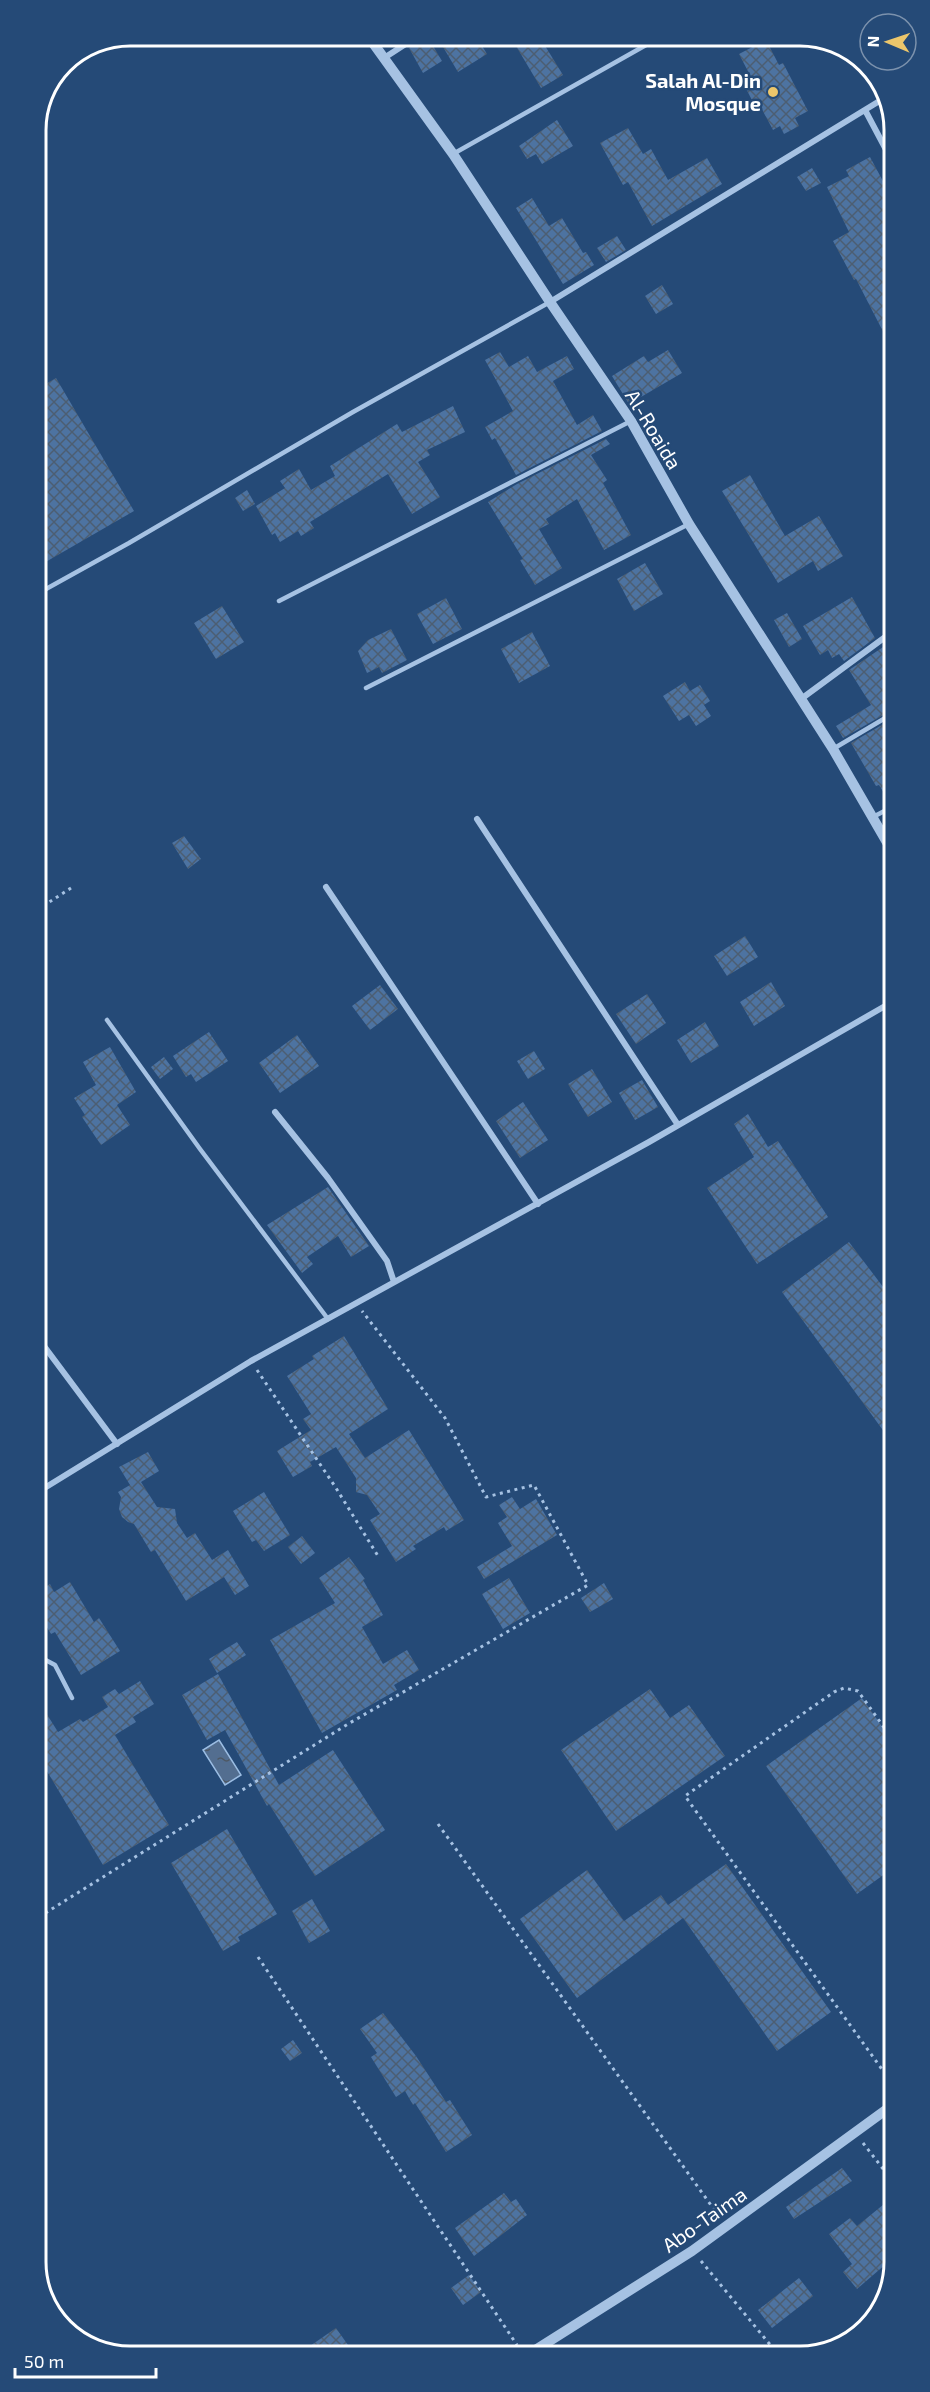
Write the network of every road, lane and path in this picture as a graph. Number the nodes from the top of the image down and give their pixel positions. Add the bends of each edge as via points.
1 (376, 47) edge
2 (401, 47) edge
3 (643, 47) edge
4 (384, 58) junction
5 (878, 102) edge
6 (865, 110) junction
7 (884, 146) edge
8 (453, 154) junction
9 (550, 302) junction
10 (631, 421) junction
11 (689, 524) junction
12 (47, 588) edge
13 (279, 601) dead end
14 (884, 637) edge
15 (366, 688) dead end
16 (801, 699) junction
17 (884, 719) edge
18 (832, 749) junction
19 (884, 811) edge
20 (871, 818) junction
21 (477, 819) dead end
22 (884, 838) edge
23 (326, 887) dead end
24 (71, 888) dead end
25 (47, 904) edge
26 (884, 1007) edge
27 (107, 1020) dead end
28 (275, 1112) dead end
29 (678, 1125) junction
30 (538, 1204) junction
31 (394, 1282) junction
32 (356, 1303) junction
33 (328, 1319) junction
34 (47, 1350) edge
35 (251, 1361) junction
36 (117, 1444) junction
37 (47, 1487) edge
38 (378, 1556) dead end
39 (47, 1660) edge
40 (72, 1698) dead end
41 (884, 1727) edge
42 (438, 1824) dead end
43 (47, 1912) edge
44 (258, 1957) dead end
45 (884, 2072) edge
46 (884, 2111) edge
47 (855, 2133) junction
48 (884, 2169) edge
49 (726, 2226) junction
50 (692, 2251) junction
51 (517, 2346) edge
52 (542, 2346) edge
53 (771, 2346) edge

1 - 4 street, Al-Roaida
2 - 4 street
3 - 8 lane
4 - 8 street, Al-Roaida
5 - 6 street
6 - 7 street
6 - 9 street
8 - 9 street, Al-Roaida
9 - 10 street, Al-Roaida
9 - 12 lane
10 - 11 street, Al-Roaida
10 - 13 lane
11 - 15 lane
11 - 16 street, Al-Roaida
14 - 16 street
16 - 18 street, Al-Roaida
17 - 18 lane
18 - 20 street, Al-Roaida
19 - 20 lane
20 - 22 street, Al-Roaida
21 - 29 street
23 - 30 street
24 - 25 path
26 - 29 street
27 - 33 lane
28 - 31 street via 387,1261
29 - 30 street
30 - 31 street
31 - 32 street
32 - 33 street
32 - 43 path via 445,1418 486,1497 534,1485 588,1585 348,1724
33 - 35 street
34 - 36 street
35 - 36 street
35 - 38 path
36 - 37 street
39 - 40 lane via 56,1665
41 - 45 path via 858,1691 844,1688 685,1796
42 - 49 path
44 - 51 path
46 - 47 street, Abo-Taima
47 - 48 path
47 - 49 street, Abo-Taima
49 - 50 street, Abo-Taima
50 - 52 street, Abo-Taima
50 - 53 path

